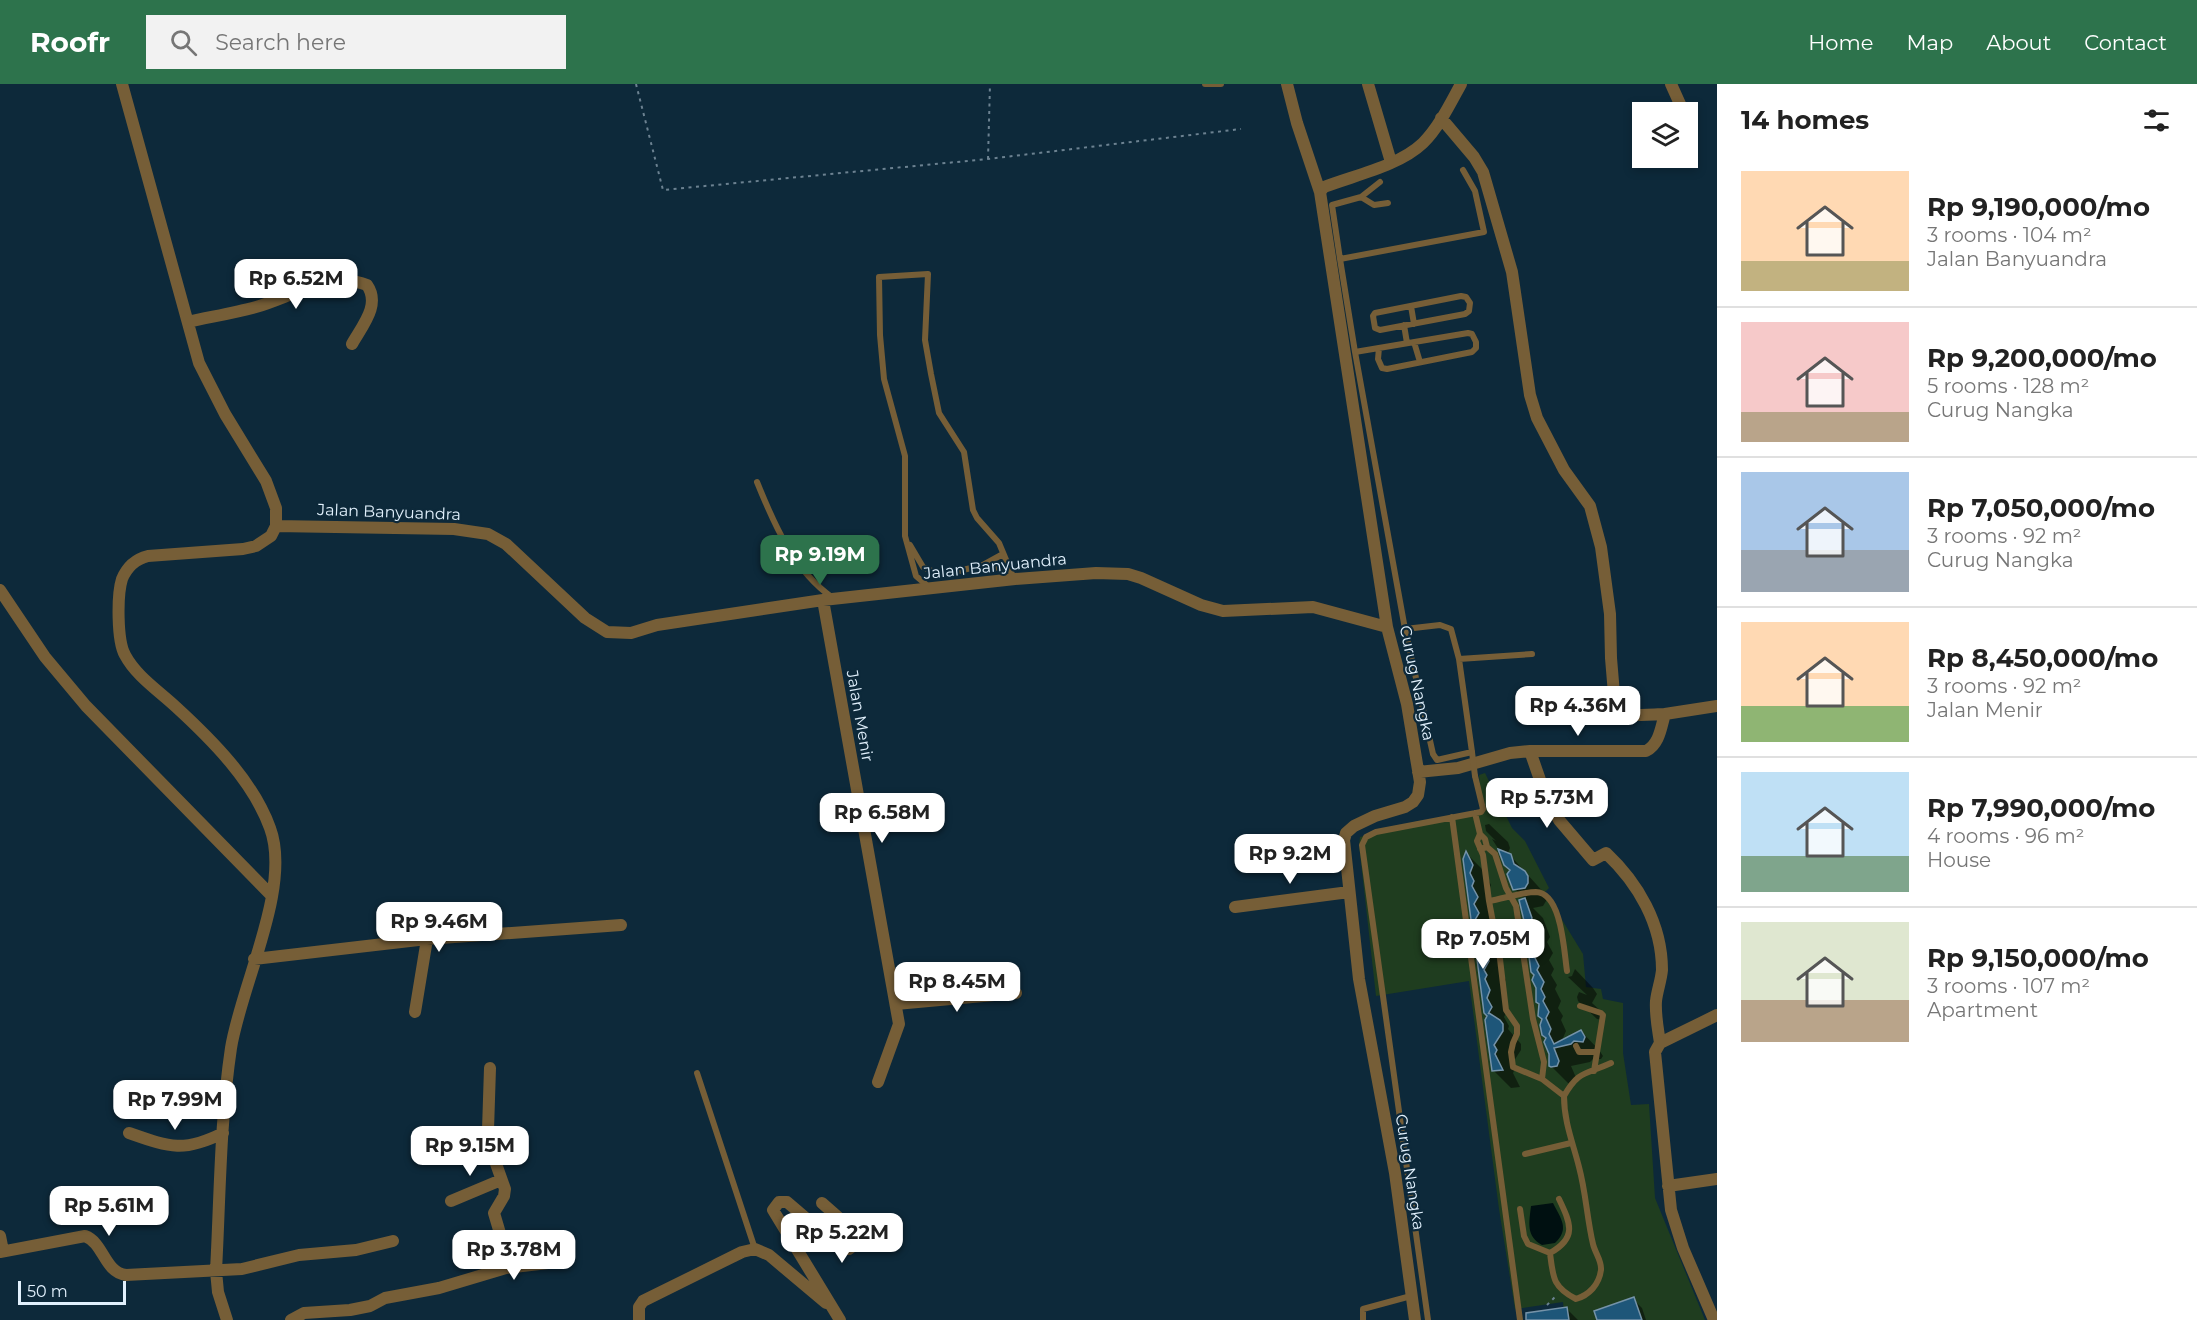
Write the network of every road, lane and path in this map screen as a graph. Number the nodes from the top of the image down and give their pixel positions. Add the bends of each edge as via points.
1 (122, 84) edge
2 (636, 84) edge
3 (990, 84) edge
4 (1205, 84) edge
5 (1221, 84) edge
6 (1287, 84) edge
7 (1368, 84) edge
8 (1461, 84) edge
9 (1671, 84) edge
10 (1679, 102) edge
11 (1441, 118) junction
12 (1241, 129) dead end
13 (988, 159) junction
14 (1391, 162) junction
15 (1463, 170) dead end
16 (1380, 182) dead end
17 (1320, 192) junction
18 (1361, 197) junction
19 (1388, 203) dead end
20 (1340, 259) junction
21 (1411, 306) junction
22 (188, 322) junction
23 (1414, 324) junction
24 (1404, 325) junction
25 (1411, 343) junction
26 (352, 344) dead end
27 (1379, 348) junction
28 (1355, 352) junction
29 (1420, 362) junction
30 (758, 482) dead end
31 (276, 526) junction
32 (904, 536) junction
33 (1003, 554) junction
34 (983, 565) junction
35 (1013, 574) junction
36 (0, 590) edge
37 (932, 590) junction
38 (829, 600) junction
39 (1387, 627) junction
40 (1405, 629) junction
41 (1532, 654) dead end
42 (1458, 659) junction
43 (1717, 706) edge
44 (1665, 714) junction
45 (1472, 752) junction
46 (1530, 752) junction
47 (1418, 772) junction
48 (1475, 813) junction
49 (1452, 817) junction
50 (1484, 848) junction
51 (1350, 892) junction
52 (272, 896) junction
53 (1513, 897) junction
54 (1489, 901) junction
55 (1235, 907) dead end
56 (621, 925) dead end
57 (427, 939) junction
58 (254, 959) junction
59 (1567, 971) dead end
60 (1016, 993) dead end
61 (896, 1004) junction
62 (1580, 1006) dead end
63 (415, 1012) dead end
64 (1717, 1015) edge
65 (1660, 1043) junction
66 (1576, 1046) dead end
67 (1596, 1052) junction
68 (1611, 1063) dead end
69 (490, 1068) dead end
70 (1594, 1071) junction
71 (697, 1073) dead end
72 (1542, 1079) junction
73 (878, 1082) dead end
74 (1564, 1096) junction
75 (129, 1133) dead end
76 (223, 1134) junction
77 (1571, 1143) junction
78 (1525, 1154) dead end
79 (1717, 1179) edge
80 (501, 1180) junction
81 (1668, 1186) junction
82 (1559, 1199) dead end
83 (451, 1201) dead end
84 (822, 1203) dead end
85 (1520, 1209) dead end
86 (0, 1236) edge
87 (393, 1241) dead end
88 (755, 1249) junction
89 (2, 1252) edge
90 (1550, 1253) junction
91 (548, 1263) dead end
92 (506, 1268) junction
93 (216, 1271) junction
94 (1411, 1296) junction
95 (838, 1316) edge
96 (227, 1320) edge
97 (291, 1320) edge
98 (639, 1320) edge
99 (1363, 1320) edge
100 (1415, 1320) edge
101 (1428, 1320) edge
102 (1520, 1320) edge
103 (1714, 1320) edge

1 - 22 street
2 - 13 path via 663,190
3 - 13 path
4 - 5 lane
6 - 17 street, Curug Nangka
7 - 14 street
8 - 11 street
9 - 10 street
11 - 14 street via 1419,146
11 - 44 street via 1483,172 1512,272 1530,395 1537,418 1564,470 1590,506 1611,614 1615,706 1625,714
12 - 13 path
14 - 17 street via 1324,187
15 - 20 lane via 1475,191 1484,232
16 - 18 lane
17 - 39 street, Curug Nangka
18 - 19 lane via 1374,205
18 - 20 lane via 1332,205
20 - 28 lane
21 - 23 lane
21 - 23 lane via 1461,296 1470,303 1465,314
21 - 24 lane via 1373,316 1375,328 1380,330
22 - 26 street via 254,308 318,285 357,281 367,285 373,300
22 - 31 street via 199,363 216,398 266,481 276,508
23 - 24 lane
24 - 25 lane
25 - 27 lane
25 - 29 lane
25 - 29 lane via 1468,333 1475,337 1477,346 1472,351
27 - 28 lane
27 - 29 lane via 1382,368
28 - 40 lane
30 - 38 lane via 772,519 805,572
31 - 38 street, Jalan Banyuandra via 454,529 488,534 506,544 585,618 607,632 631,633
31 - 52 street via 271,536 256,546 140,558 123,577 120,609 121,645 129,662 205,733 264,813 274,843 276,879
32 - 33 lane via 904,456 884,379 879,277 928,274 925,340 939,413 964,452 973,510
32 - 34 lane via 923,567 932,571 959,571
32 - 37 lane via 916,576
33 - 34 lane
33 - 35 lane
34 - 35 lane
35 - 37 street, Jalan Banyuandra
35 - 39 street, Jalan Banyuandra via 1128,574 1223,611 1312,607
36 - 52 street via 45,657 86,706
37 - 38 street, Jalan Banyuandra
38 - 61 street, Jalan Menir
39 - 47 street, Curug Nangka via 1407,704
40 - 42 lane via 1447,626 1453,634
40 - 45 lane via 1435,758
41 - 42 lane
42 - 45 lane
43 - 44 street
44 - 46 street via 1657,740 1646,751
45 - 48 lane, bridge via 1483,808
46 - 47 street via 1510,753 1458,768
46 - 65 street via 1547,800 1559,820 1593,860 1606,853 1616,862 1643,898 1661,959 1656,1001
47 - 51 street, Curug Nangka via 1420,787 1413,802 1368,819 1346,833
48 - 49 lane
48 - 50 lane via 1480,834 1477,841
49 - 101 lane via 1376,832 1366,837 1362,845
49 - 102 lane
50 - 53 lane via 1495,854
50 - 54 lane
51 - 55 street
51 - 94 street, Curug Nangka via 1359,979 1395,1173
52 - 58 street
53 - 54 lane
53 - 59 lane via 1543,894 1556,910
53 - 72 lane via 1544,1062
54 - 72 lane via 1506,1010 1517,1026 1511,1061 1513,1067
56 - 57 street
57 - 58 street
57 - 63 street
58 - 76 street via 231,1046
60 - 61 street
61 - 73 street, Jalan Menir via 899,1028
62 - 67 lane via 1603,1015
64 - 65 street
65 - 81 street via 1655,1053
66 - 67 lane via 1579,1052
67 - 70 lane
68 - 70 lane
69 - 80 street via 489,1144
70 - 74 lane via 1575,1078
71 - 88 lane
72 - 74 lane
74 - 77 lane
75 - 76 street via 183,1147
76 - 93 street
77 - 78 lane
77 - 90 lane via 1601,1270 1588,1296 1576,1299 1561,1291 1554,1279
79 - 81 street
80 - 83 street
80 - 92 street via 505,1191 494,1213
81 - 103 street via 1677,1232
82 - 90 lane via 1568,1222 1567,1241
84 - 95 street via 856,1233 857,1243 849,1249 842,1250 787,1202 779,1202 773,1210
85 - 90 lane via 1528,1244
86 - 89 street
87 - 93 street
88 - 95 street via 796,1276
88 - 98 street via 643,1301
89 - 93 street via 85,1236 92,1239 120,1275
91 - 92 street
92 - 97 street via 439,1288 385,1298 370,1306 304,1313
93 - 96 street
94 - 99 lane via 1363,1309
94 - 100 street, Curug Nangka

